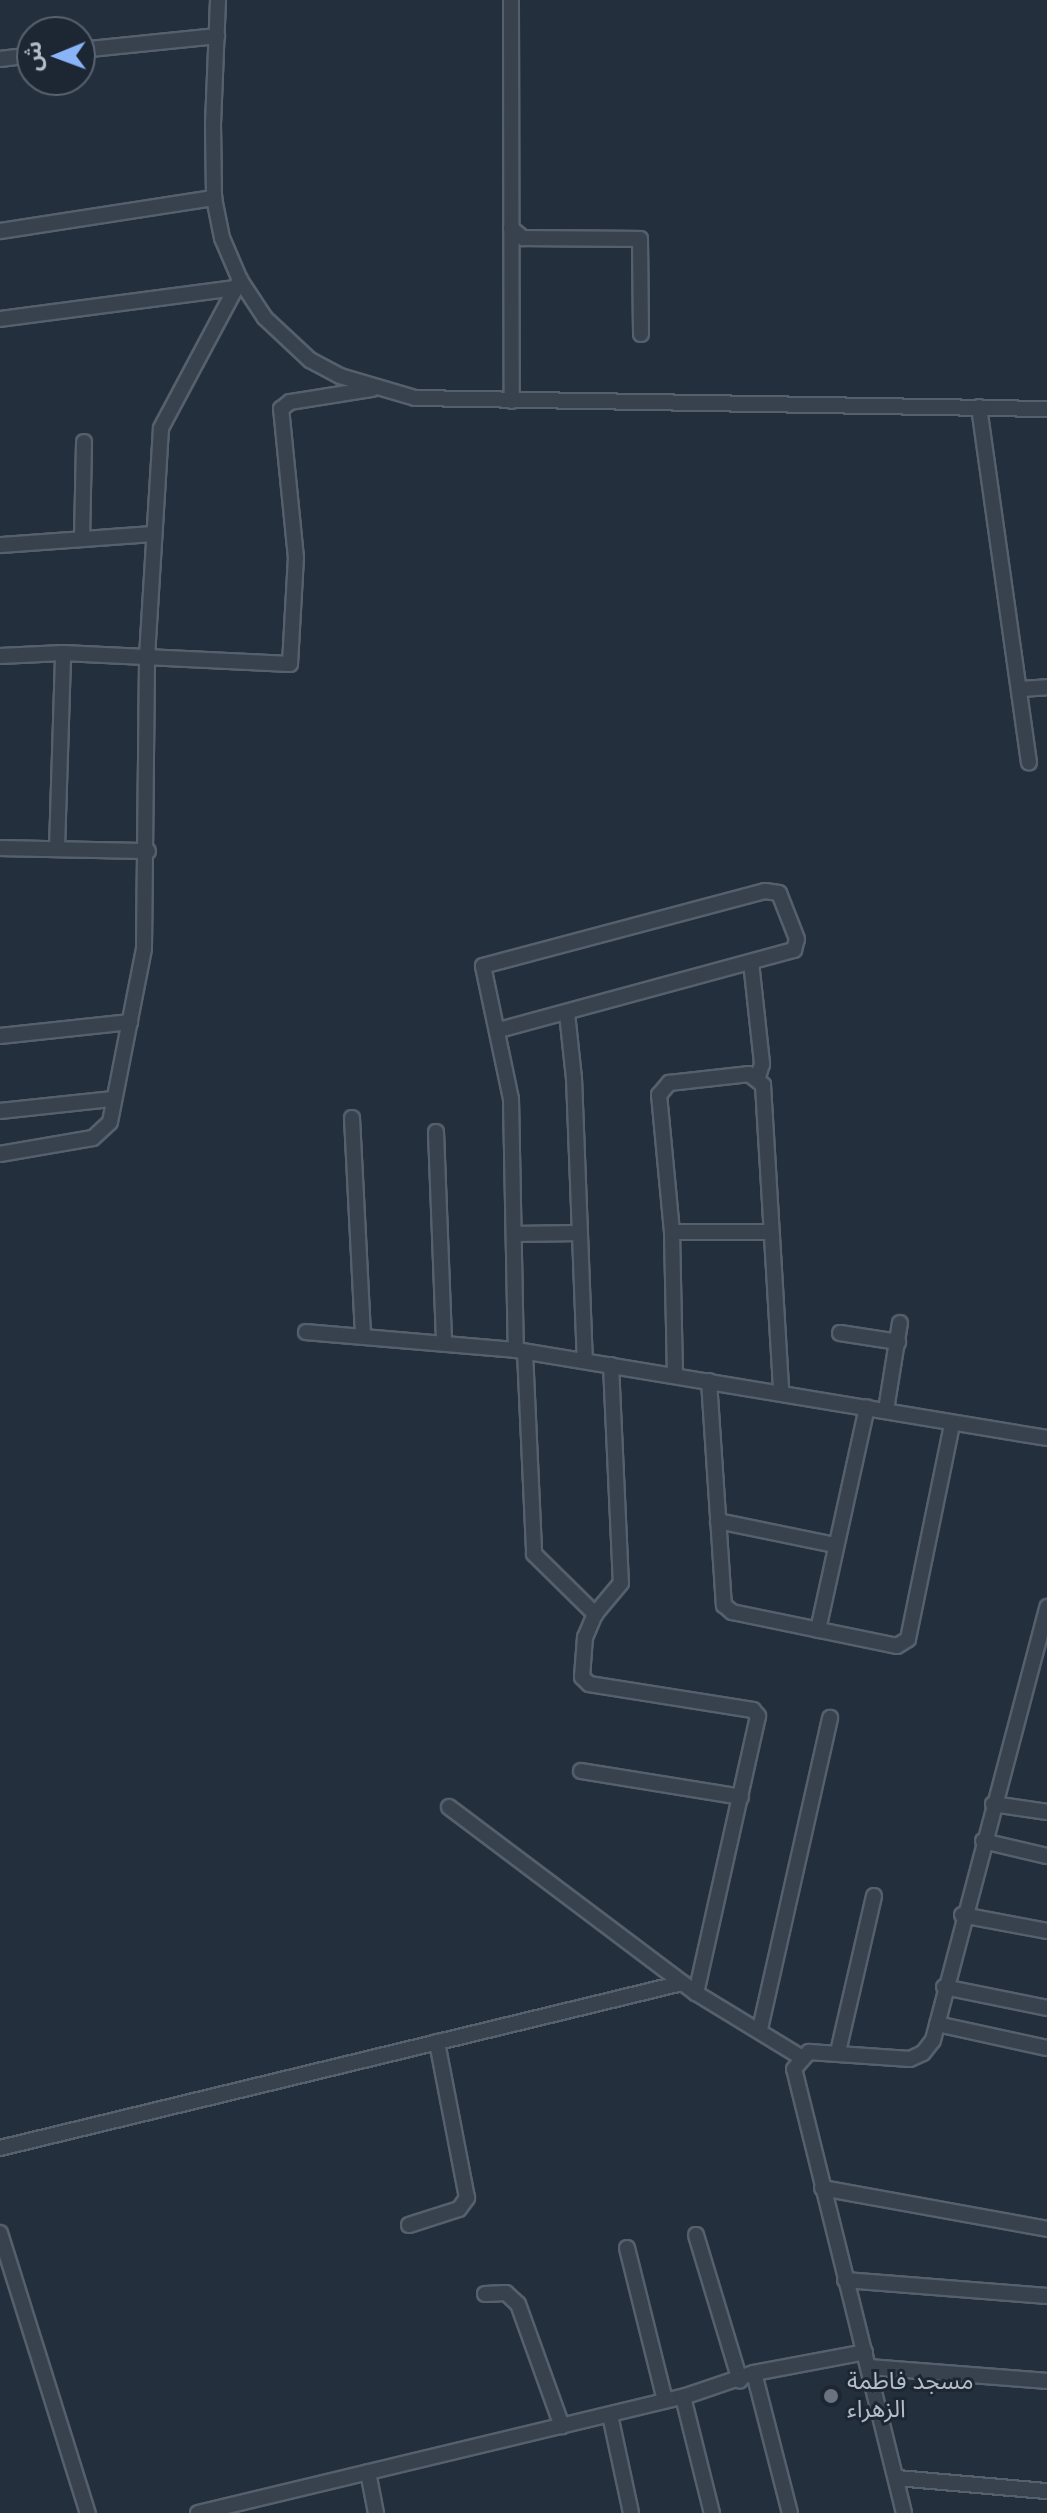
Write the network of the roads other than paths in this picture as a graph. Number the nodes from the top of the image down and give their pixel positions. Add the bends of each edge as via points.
1 (218, 0) edge
2 (511, 0) edge
3 (217, 36) junction
4 (96, 48) edge
5 (214, 198) junction
6 (511, 228) junction
7 (0, 231) edge
8 (238, 284) junction
9 (0, 319) edge
10 (641, 334) dead end
11 (373, 389) junction
12 (512, 401) junction
13 (979, 407) junction
14 (1047, 413) edge
15 (84, 442) dead end
16 (153, 534) junction
17 (82, 539) junction
18 (0, 545) edge
19 (63, 653) junction
20 (0, 656) edge
21 (147, 657) junction
22 (1047, 687) edge
23 (1021, 689) junction
24 (1029, 763) dead end
25 (0, 848) edge
26 (57, 849) junction
27 (148, 851) junction
28 (751, 962) junction
29 (567, 1013) junction
30 (130, 1022) junction
31 (499, 1030) junction
32 (0, 1036) edge
33 (758, 1077) junction
34 (113, 1099) junction
35 (0, 1111) edge
36 (352, 1118) dead end
37 (436, 1132) dead end
38 (0, 1154) edge
39 (672, 1232) junction
40 (771, 1232) junction
41 (580, 1233) junction
42 (514, 1234) junction
43 (900, 1323) dead end
44 (306, 1332) dead end
45 (840, 1333) dead end
46 (363, 1336) junction
47 (898, 1342) junction
48 (444, 1343) junction
49 (521, 1351) junction
50 (585, 1360) junction
51 (611, 1365) junction
52 (675, 1375) junction
53 (709, 1381) junction
54 (781, 1391) junction
55 (867, 1407) junction
56 (886, 1410) junction
57 (952, 1424) junction
58 (1047, 1438) edge
59 (718, 1521) junction
60 (835, 1545) junction
61 (1047, 1607) edge
62 (595, 1614) junction
63 (818, 1630) junction
64 (830, 1718) dead end
65 (581, 1771) dead end
66 (741, 1797) junction
67 (993, 1804) junction
68 (449, 1807) dead end
69 (1047, 1812) edge
70 (983, 1841) junction
71 (1047, 1856) edge
72 (874, 1896) dead end
73 (962, 1915) junction
74 (1047, 1931) edge
75 (682, 1983) junction
76 (944, 1987) junction
77 (696, 1993) junction
78 (1047, 2008) edge
79 (937, 2024) junction
80 (760, 2029) junction
81 (437, 2042) junction
82 (1047, 2048) edge
83 (838, 2052) junction
84 (801, 2057) junction
85 (0, 2148) edge
86 (822, 2188) junction
87 (409, 2225) dead end
88 (1047, 2229) edge
89 (0, 2233) edge
90 (696, 2235) dead end
91 (627, 2248) dead end
92 (845, 2280) junction
93 (485, 2294) dead end
94 (1047, 2296) edge
95 (867, 2359) junction
96 (754, 2373) junction
97 (740, 2381) junction
98 (1047, 2381) edge
99 (683, 2397) junction
100 (665, 2400) junction
101 (610, 2415) junction
102 (562, 2426) junction
103 (368, 2472) junction
104 (897, 2478) junction
105 (1047, 2491) edge
106 (88, 2513) edge
107 (198, 2513) edge
108 (376, 2513) edge
109 (631, 2513) edge
110 (712, 2513) edge
111 (790, 2513) edge
112 (904, 2513) edge

1 - 3 street
2 - 6 street
3 - 4 street
3 - 5 street
5 - 7 street
5 - 8 street
6 - 10 street via 523,238 640,239
6 - 12 street
8 - 9 street
8 - 11 street via 289,342 330,371
8 - 16 street via 161,428
11 - 12 street via 415,398
11 - 21 street via 290,402 281,409 296,558 293,662 267,667
12 - 13 street
13 - 14 street
13 - 23 street
15 - 17 street
16 - 17 street
16 - 21 street
17 - 18 street
19 - 20 street
19 - 21 street
19 - 26 street
21 - 27 street
22 - 23 street
23 - 24 street
25 - 26 street
26 - 27 street
27 - 30 street via 142,976
28 - 29 street
28 - 31 street via 797,945 776,890 486,963 482,969
28 - 33 street via 762,1064
29 - 31 street
29 - 41 street
30 - 32 street
30 - 34 street
31 - 42 street via 511,1099
33 - 39 street via 661,1088
33 - 40 street
34 - 35 street
34 - 38 street via 110,1122 101,1135
36 - 46 street
37 - 48 street
39 - 40 street
39 - 52 street
40 - 54 street
41 - 42 street
41 - 50 street
42 - 49 street
43 - 47 street
44 - 46 street
45 - 47 street
46 - 48 street
47 - 56 street
48 - 49 street
49 - 50 street
49 - 62 street via 534,1554
50 - 51 street
51 - 52 street
51 - 62 street via 621,1583
52 - 53 street
53 - 54 street
53 - 59 street
54 - 55 street
55 - 56 street
55 - 60 street
56 - 57 street
57 - 58 street
57 - 63 street via 908,1639 897,1646
59 - 60 street
59 - 63 street via 724,1605 732,1612
60 - 63 street
61 - 67 street
62 - 66 street via 579,1669 589,1684 753,1710 758,1716
64 - 80 street
65 - 66 street
66 - 77 street
67 - 69 street
67 - 70 street
68 - 75 street
70 - 71 street
70 - 73 street
72 - 83 street
73 - 74 street
73 - 76 street
75 - 77 street
75 - 81 street
76 - 78 street
76 - 79 street
77 - 80 street
79 - 82 street
79 - 83 street via 923,2053 910,2059
80 - 84 street
81 - 85 street
81 - 87 street via 467,2198 459,2209
83 - 84 street
84 - 86 street via 796,2084
86 - 88 street
86 - 92 street
89 - 106 street
90 - 97 street
91 - 100 street
92 - 94 street
92 - 95 street
93 - 102 street via 506,2293 518,2304
95 - 96 street
95 - 98 street
95 - 104 street
96 - 97 street
96 - 111 street
97 - 99 street
99 - 100 street
99 - 110 street
100 - 101 street
101 - 102 street
101 - 109 street
102 - 103 street
103 - 107 street
103 - 108 street
104 - 105 street
104 - 112 street

